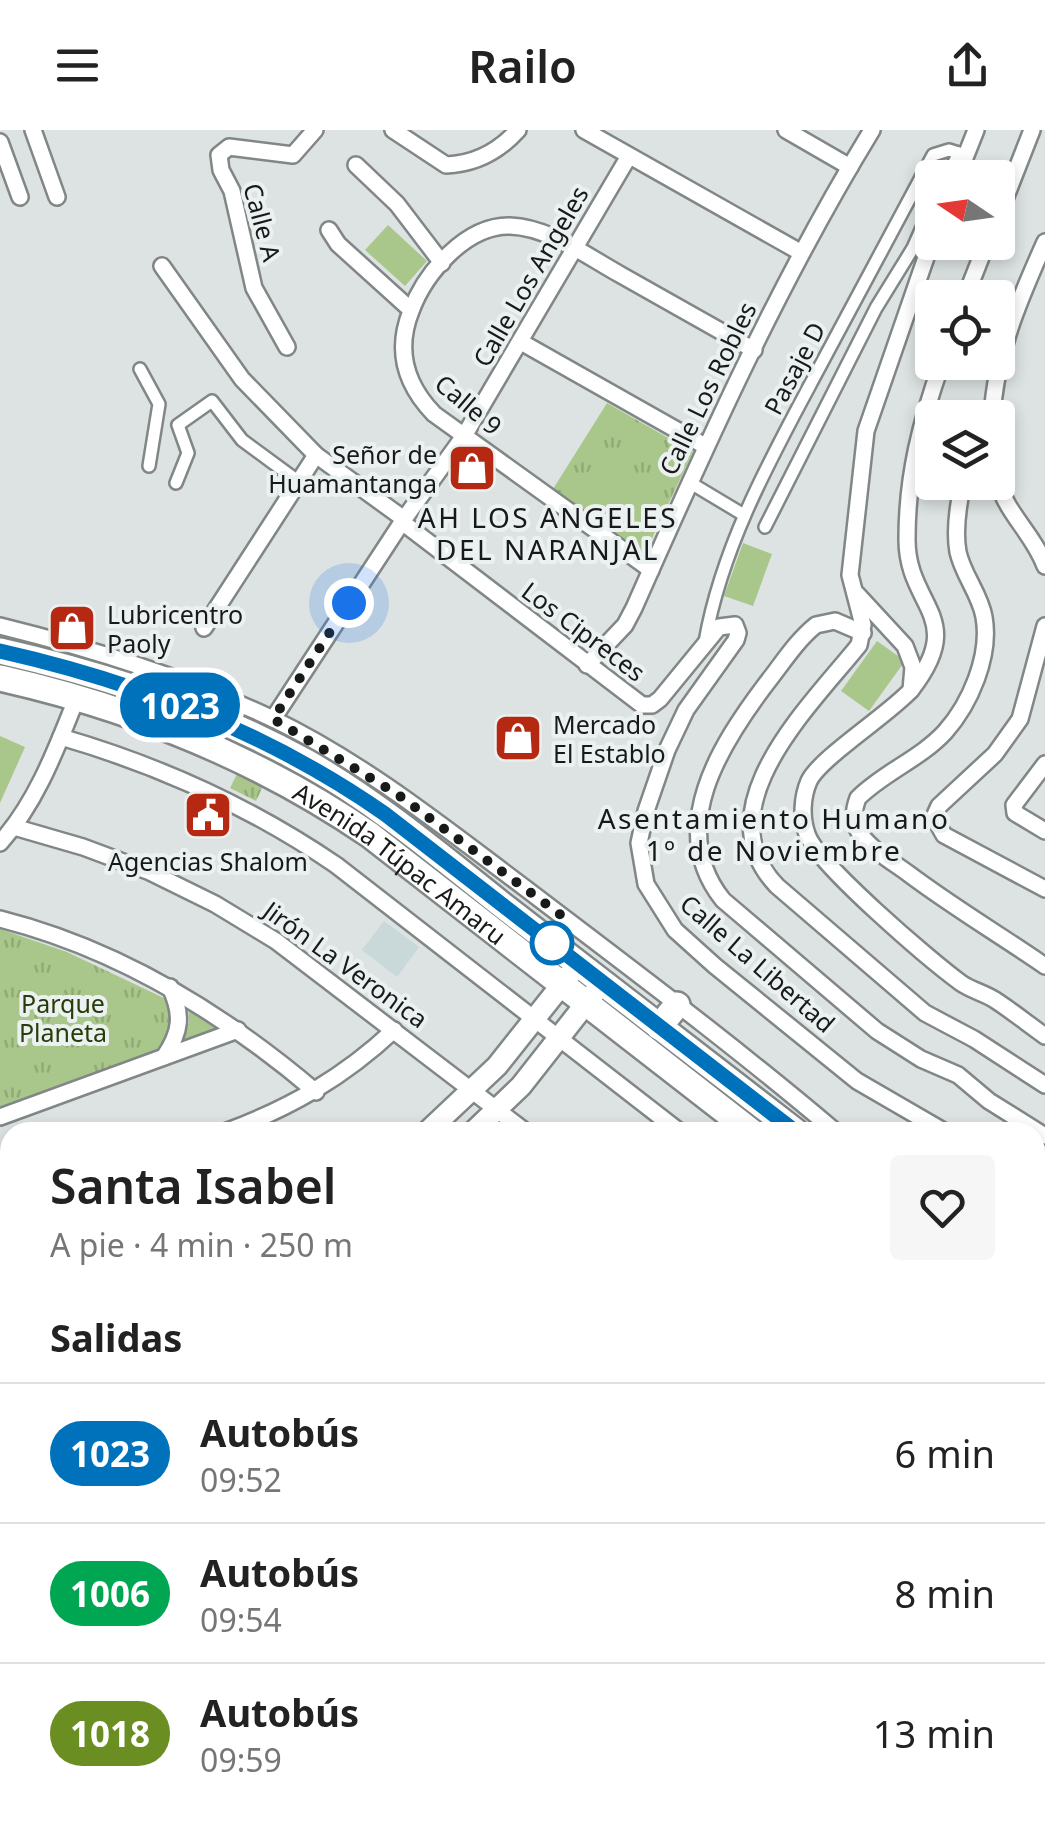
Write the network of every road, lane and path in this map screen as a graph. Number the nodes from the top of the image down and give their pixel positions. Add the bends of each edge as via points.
1 (33, 130) edge
2 (315, 130) edge
3 (394, 130) edge
4 (518, 130) edge
5 (584, 130) edge
6 (786, 130) edge
7 (872, 130) edge
8 (976, 130) edge
9 (1032, 130) edge
10 (0, 142) edge
11 (962, 154) junction
12 (629, 156) junction
13 (958, 160) edge
14 (961, 160) edge
15 (356, 165) dead end
16 (850, 166) junction
17 (1015, 173) edge
18 (57, 197) dead end
19 (20, 198) dead end
20 (329, 230) dead end
21 (915, 238) edge
22 (1045, 242) edge
23 (574, 249) junction
24 (800, 252) junction
25 (925, 260) edge
26 (442, 263) junction
27 (162, 266) dead end
28 (411, 310) junction
29 (521, 342) junction
30 (286, 346) dead end
31 (754, 350) junction
32 (140, 369) dead end
33 (936, 380) edge
34 (993, 393) junction
35 (990, 400) edge
36 (993, 400) edge
37 (464, 436) junction
38 (705, 446) junction
39 (316, 456) junction
40 (150, 466) dead end
41 (299, 482) junction
42 (689, 482) junction
43 (176, 483) dead end
44 (960, 500) edge
45 (1006, 500) edge
46 (744, 516) junction
47 (403, 521) junction
48 (765, 527) dead end
49 (1045, 566) edge
50 (651, 570) junction
51 (854, 591) junction
52 (0, 626) edge
53 (1045, 626) edge
54 (204, 628) dead end
55 (863, 633) junction
56 (705, 642) junction
57 (0, 651) edge
58 (587, 665) junction
59 (118, 670) junction
60 (0, 678) edge
61 (911, 690) junction
62 (77, 697) junction
63 (281, 723) junction
64 (61, 737) junction
65 (308, 764) junction
66 (1045, 764) edge
67 (14, 828) junction
68 (1045, 830) edge
69 (0, 843) edge
70 (1045, 889) edge
71 (0, 920) edge
72 (595, 941) junction
73 (620, 959) junction
74 (578, 963) junction
75 (1045, 966) edge
76 (602, 982) junction
77 (561, 986) junction
78 (170, 987) junction
79 (584, 1005) junction
80 (677, 1005) junction
81 (535, 1020) junction
82 (659, 1027) junction
83 (238, 1030) junction
84 (394, 1030) junction
85 (1045, 1036) edge
86 (559, 1038) junction
87 (164, 1057) junction
88 (1045, 1085) edge
89 (474, 1090) junction
90 (316, 1092) junction
91 (498, 1110) junction
92 (0, 1117) edge
93 (248, 1122) edge
94 (439, 1122) edge
95 (484, 1122) edge
96 (513, 1122) edge
97 (667, 1122) edge
98 (739, 1122) edge
99 (783, 1122) edge
100 (823, 1122) edge
101 (928, 1122) edge
102 (1023, 1122) edge

1 - 18 street
2 - 30 street, Calle A via 293,155 228,147 219,155 254,288
3 - 4 street via 446,165 458,165 484,157
5 - 12 street
6 - 16 street
7 - 16 street, Calle Los Robles
8 - 11 street
9 - 17 street
10 - 19 street
11 - 13 street
11 - 14 street
11 - 46 street, Pasaje D via 933,155
12 - 23 street, Calle Los Angeles
12 - 24 street
15 - 26 street via 397,204
16 - 24 street, Calle Los Robles
20 - 28 street
21 - 48 street
22 - 34 street via 1008,330
23 - 26 street, Calle 9 via 540,232 506,226 475,236
23 - 29 street, Calle Los Angeles
23 - 31 street, Calle 9
24 - 31 street, Calle Los Robles
25 - 51 street via 866,431 850,575
26 - 28 street, Calle 9
27 - 39 street, Los Cipreces via 242,379
28 - 37 street, Calle 9 via 403,344 408,381 434,414
29 - 37 street, Calle Los Angeles
29 - 38 street
31 - 38 street, Calle Los Robles
32 - 40 street via 159,404
33 - 61 street via 914,449 906,540 937,640
34 - 35 street
34 - 36 street
37 - 47 street, Calle Los Angeles
37 - 50 street, Calle 9
38 - 42 street, Calle Los Robles
39 - 41 street
39 - 47 street, Los Cipreces
41 - 43 street via 242,440 212,401 178,425 188,452
41 - 54 street
42 - 46 street
42 - 50 street, Calle Los Robles
44 - 75 street via 958,555 984,617 976,678 945,732 858,798 854,822 878,851
45 - 49 street
46 - 56 street, Pasaje D
47 - 58 street, Los Cipreces
47 - 63 street, Calle Los Angeles
50 - 58 street, Calle Los Robles via 625,625
51 - 55 street
51 - 61 street via 905,646 913,667
52 - 59 street, Avenida Túpac Amaru
53 - 70 street via 1014,729 934,817 944,835
55 - 88 street via 765,768 753,810 759,862 777,886 925,1012
55 - 102 street via 835,621 806,632 733,728 702,808 698,844 706,875 723,900 877,1031 958,1075
56 - 58 street, Los Cipreces via 652,705 642,705
56 - 101 street, Calle La Libertad via 725,624 738,628 686,710 651,796 638,842 646,884 675,930 716,966 857,1082
57 - 59 highway, Avenida Túpac Amaru
59 - 63 street, Avenida Túpac Amaru
59 - 65 highway, Avenida Túpac Amaru
60 - 62 highway, Avenida Túpac Amaru
61 - 85 street via 808,782 807,836 833,871 962,984
62 - 64 street
62 - 77 highway, Avenida Túpac Amaru via 185,734 318,802 370,835
63 - 65 highway
63 - 72 street, Avenida Túpac Amaru via 397,794
64 - 67 street
64 - 81 street, Avenida Túpac Amaru via 201,787 296,838
65 - 74 highway, Avenida Túpac Amaru via 385,814
66 - 68 street via 1014,805 1015,814
67 - 69 street
67 - 84 street, Jirón La Veronica via 134,866 215,904
71 - 78 street via 70,942
72 - 73 street, Avenida Túpac Amaru
72 - 74 street
73 - 76 street
73 - 80 street, Avenida Túpac Amaru
74 - 76 highway, Avenida Túpac Amaru
74 - 77 street
76 - 79 street
76 - 82 highway, Avenida Túpac Amaru
77 - 79 highway, Avenida Túpac Amaru
77 - 81 street
78 - 83 street
78 - 87 street via 180,1017
79 - 86 street
79 - 98 highway, Avenida Túpac Amaru
80 - 82 highway
80 - 100 street, Avenida Túpac Amaru
81 - 86 street, Avenida Túpac Amaru
81 - 89 street
82 - 99 highway, Avenida Túpac Amaru
83 - 87 street
83 - 90 street
84 - 89 street, Jirón La Veronica
84 - 90 street
86 - 91 street
86 - 97 street, Avenida Túpac Amaru
87 - 92 street
89 - 91 street, Jirón La Veronica
89 - 94 street
90 - 93 street
91 - 95 street
91 - 96 street, Jirón La Veronica

